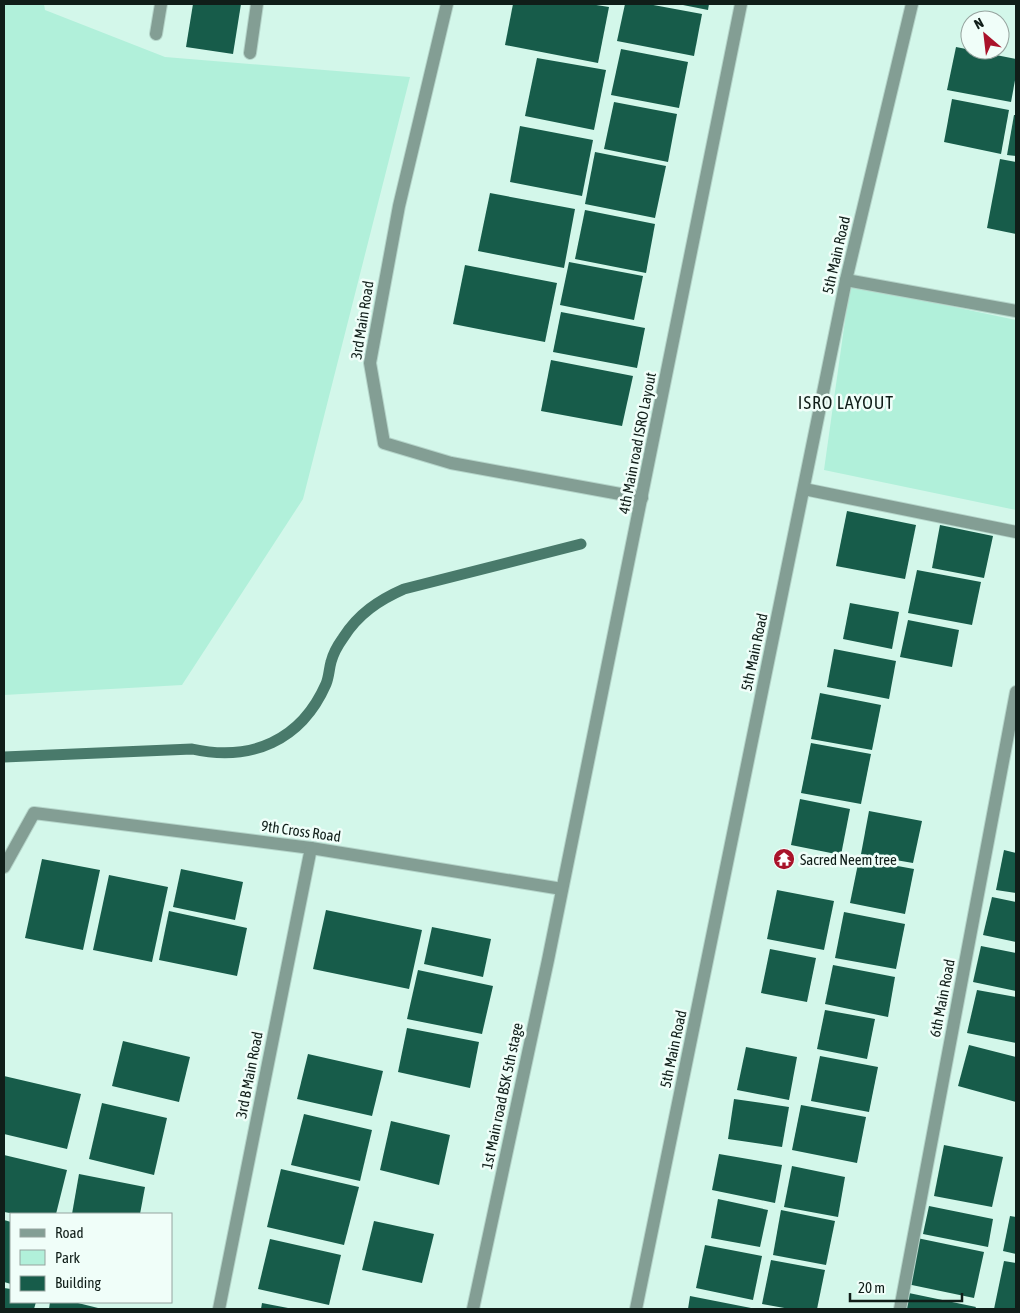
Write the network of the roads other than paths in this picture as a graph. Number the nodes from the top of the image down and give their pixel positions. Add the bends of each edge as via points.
1 (161, 4) edge
2 (257, 4) edge
3 (447, 4) edge
4 (741, 4) edge
5 (912, 4) edge
6 (156, 34) dead end
7 (250, 53) dead end
8 (846, 280) junction
9 (1016, 311) edge
10 (804, 490) junction
11 (642, 498) junction
12 (1016, 532) edge
13 (1016, 692) edge
14 (311, 848) junction
15 (4, 867) edge
16 (562, 889) junction
17 (220, 1309) edge
18 (473, 1309) edge
19 (636, 1309) edge
20 (900, 1309) edge

1 - 6 street
2 - 7 street
3 - 11 street, 3rd Main Road via 399,206 370,363 384,444 452,463
4 - 11 street, 4th Main road ISRO Layout
5 - 8 street, 5th Main Road
8 - 9 street
8 - 10 street, 5th Main Road
10 - 12 street
10 - 19 street, 5th Main Road
11 - 16 street, 4th Main road ISRO Layout
13 - 20 street, 6th Main Road
14 - 15 street, 9th Cross Road via 34,813
14 - 16 street, 9th Cross Road
14 - 17 street, 3rd B Main Road
16 - 18 street, 1st Main road BSK 5th stage

